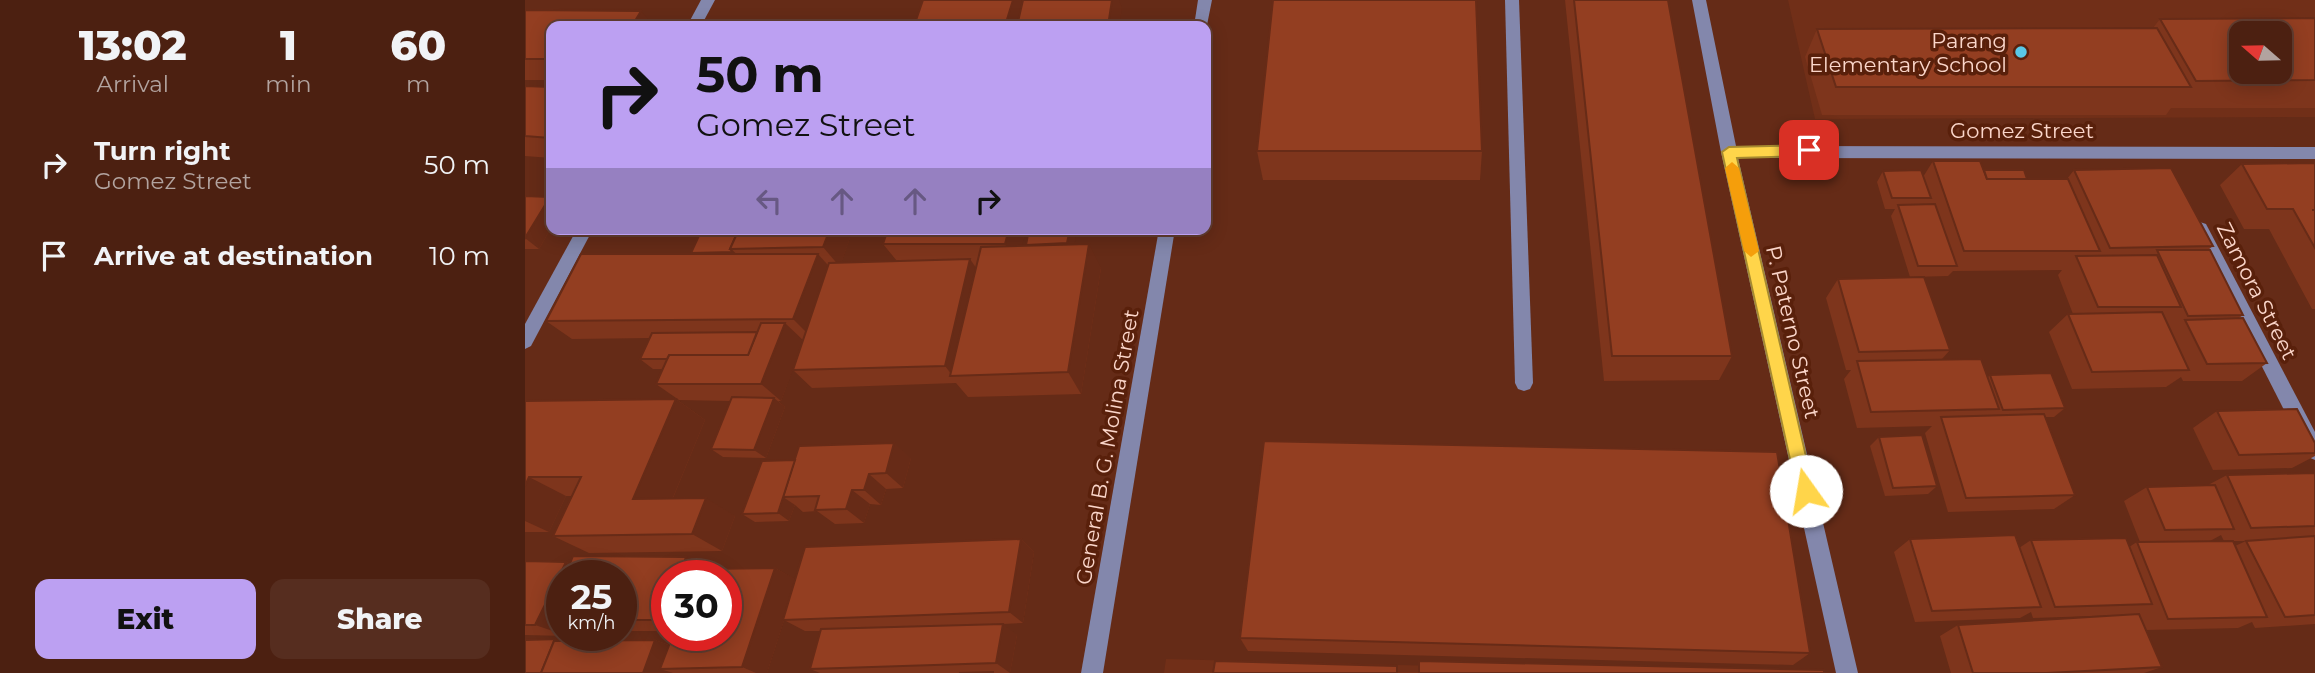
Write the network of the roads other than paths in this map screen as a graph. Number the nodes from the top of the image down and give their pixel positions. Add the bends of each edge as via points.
1 (708, 0) edge
2 (1205, 0) edge
3 (1512, 0) edge
4 (1699, 0) edge
5 (697, 21) edge
6 (1202, 21) edge
7 (2159, 151) junction
8 (1729, 152) junction
9 (2315, 153) edge
10 (2172, 175) edge
11 (2191, 211) edge
12 (582, 235) edge
13 (1166, 235) edge
14 (525, 341) edge
15 (1524, 383) dead end
16 (2315, 451) edge
17 (1092, 673) edge
18 (1847, 673) edge

1 - 5 street
2 - 6 street
3 - 15 street
4 - 8 street, P. Paterno Street
7 - 8 street, Gomez Street
7 - 9 street, Gomez Street
7 - 10 street
8 - 18 street, P. Paterno Street
11 - 16 street, Zamora Street
12 - 14 street
13 - 17 street, General B. G. Molina Street

